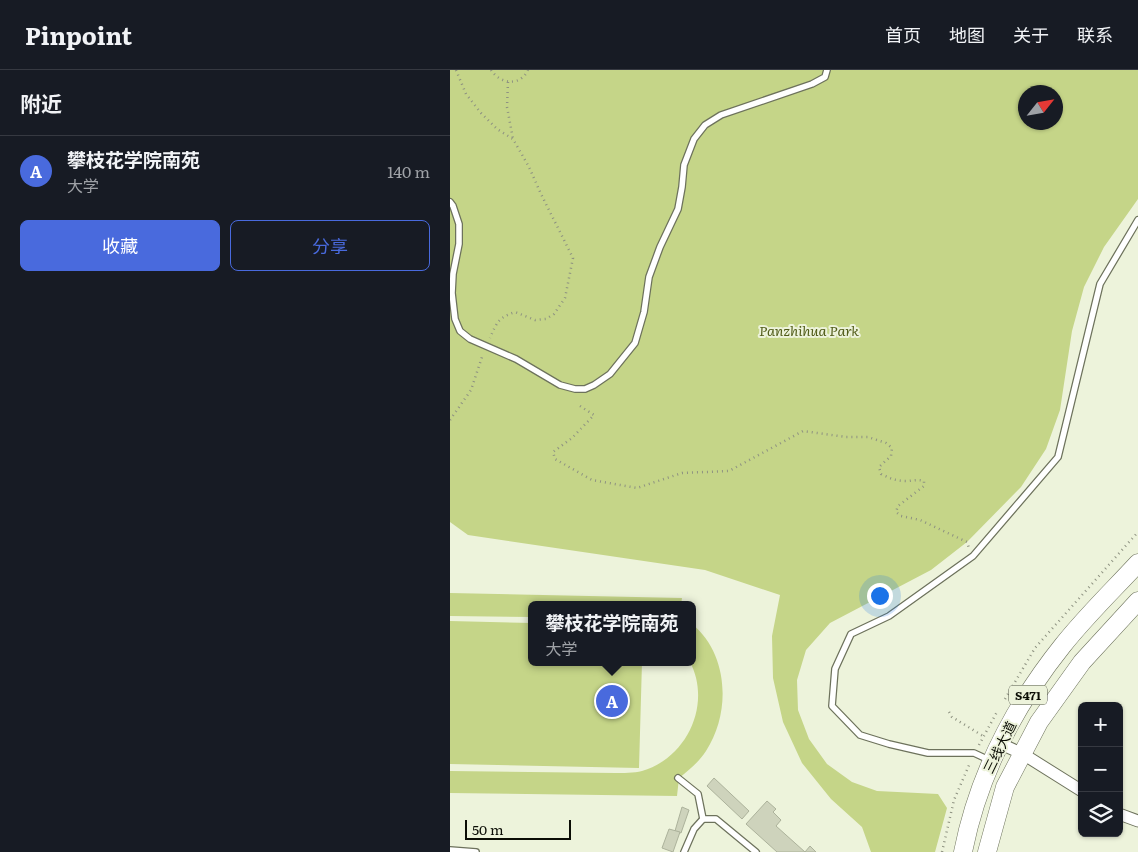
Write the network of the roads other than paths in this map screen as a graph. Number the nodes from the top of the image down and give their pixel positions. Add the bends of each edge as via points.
1 (827, 70) edge
2 (450, 202) edge
3 (1138, 220) edge
4 (1138, 564) edge
5 (1138, 601) edge
6 (1001, 744) junction
7 (1023, 754) junction
8 (992, 761) junction
9 (678, 778) dead end
10 (1078, 789) edge
11 (1123, 815) edge
12 (703, 819) junction
13 (1138, 821) edge
14 (450, 850) edge
15 (476, 852) edge
16 (684, 852) edge
17 (756, 852) edge
18 (963, 852) edge
19 (987, 852) edge

1 - 2 lane via 825,77 812,84 721,114 699,132 684,165 678,209 649,277 635,343 610,374 594,385 575,389 560,385 516,359 470,340 460,331 455,319 452,274 460,224
3 - 8 lane via 1100,284 1058,457 973,556 889,616 851,634 834,668 832,706 860,735 928,753 974,753
4 - 6 main road, 三线大道 / S471 via 1064,644 1019,707
5 - 7 main road, 三线大道 / S471 via 1082,662 1039,722
6 - 7 street
6 - 8 main road, 三线大道 / S471
7 - 10 street
7 - 19 main road, 三线大道 / S471 via 1005,787
8 - 18 main road, 三线大道 / S471 via 984,777
9 - 12 lane via 698,794
11 - 13 street
12 - 16 lane via 694,829
12 - 17 lane via 716,819
14 - 15 lane

